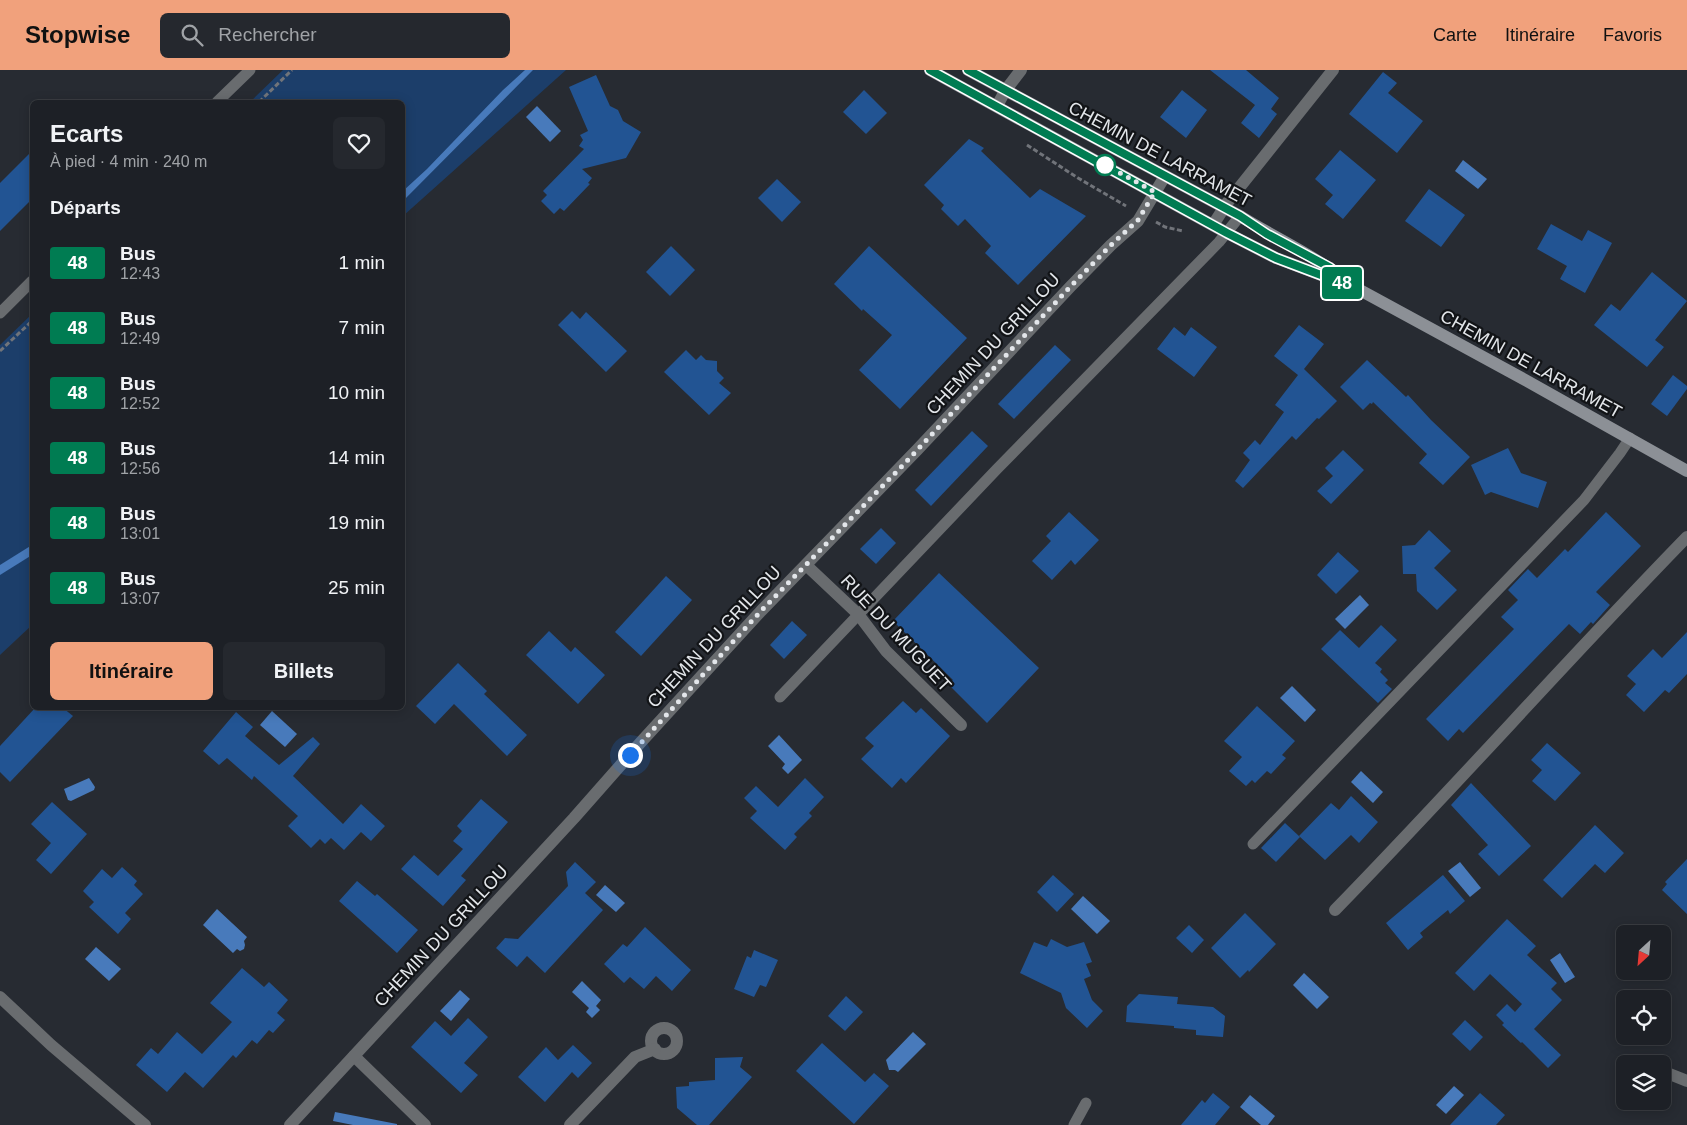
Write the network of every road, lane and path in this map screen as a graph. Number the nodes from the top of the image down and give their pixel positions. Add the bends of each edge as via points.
1 (250, 70) edge
2 (292, 70) edge
3 (930, 70) edge
4 (968, 70) edge
5 (1021, 70) edge
6 (1333, 70) edge
7 (1005, 91) junction
8 (219, 100) edge
9 (261, 100) edge
10 (997, 106) junction
11 (1165, 176) junction
12 (1155, 192) junction
13 (1224, 208) junction
14 (1240, 216) junction
15 (1213, 225) junction
16 (1227, 233) junction
17 (30, 283) edge
18 (1358, 289) junction
19 (0, 313) edge
20 (30, 323) edge
21 (0, 352) edge
22 (1630, 438) junction
23 (1687, 471) edge
24 (1687, 536) edge
25 (806, 565) junction
26 (858, 614) junction
27 (780, 697) dead end
28 (961, 725) dead end
29 (1253, 844) dead end
30 (1335, 910) dead end
31 (0, 997) edge
32 (655, 1050) dead end
33 (354, 1056) junction
34 (1671, 1075) edge
35 (1687, 1081) edge
36 (1086, 1103) dead end
37 (145, 1125) edge
38 (290, 1125) edge
39 (425, 1125) edge
40 (570, 1125) edge
41 (1074, 1125) edge

1 - 8 lane
2 - 9 path
3 - 10 main road, CHEMIN DE LARRAMET
4 - 7 main road, CHEMIN DE LARRAMET
5 - 7 street
6 - 13 street
7 - 10 street
7 - 11 main road, CHEMIN DE LARRAMET
10 - 12 main road, CHEMIN DE LARRAMET
11 - 12 street, CHEMIN DU GRILLOU
11 - 13 main road, CHEMIN DE LARRAMET
12 - 15 main road, CHEMIN DE LARRAMET
12 - 25 street, CHEMIN DU GRILLOU via 1138,220 1071,286
13 - 14 main road, CHEMIN DE LARRAMET
13 - 15 street
14 - 16 lane
14 - 18 main road, CHEMIN DE LARRAMET via 1329,267
15 - 16 main road, CHEMIN DE LARRAMET
16 - 18 main road, CHEMIN DE LARRAMET via 1276,258
16 - 26 lane
17 - 19 lane
18 - 22 main road, CHEMIN DE LARRAMET
20 - 21 path
22 - 23 main road, CHEMIN DE LARRAMET
22 - 29 lane via 1584,500
24 - 30 street
25 - 26 street, RUE DU MUGUET
25 - 33 street, CHEMIN DU GRILLOU
26 - 27 lane
26 - 28 street, RUE DU MUGUET via 886,650
31 - 37 street
32 - 40 street via 635,1057
33 - 38 street, CHEMIN DU GRILLOU
33 - 39 street
34 - 35 street
36 - 41 lane

